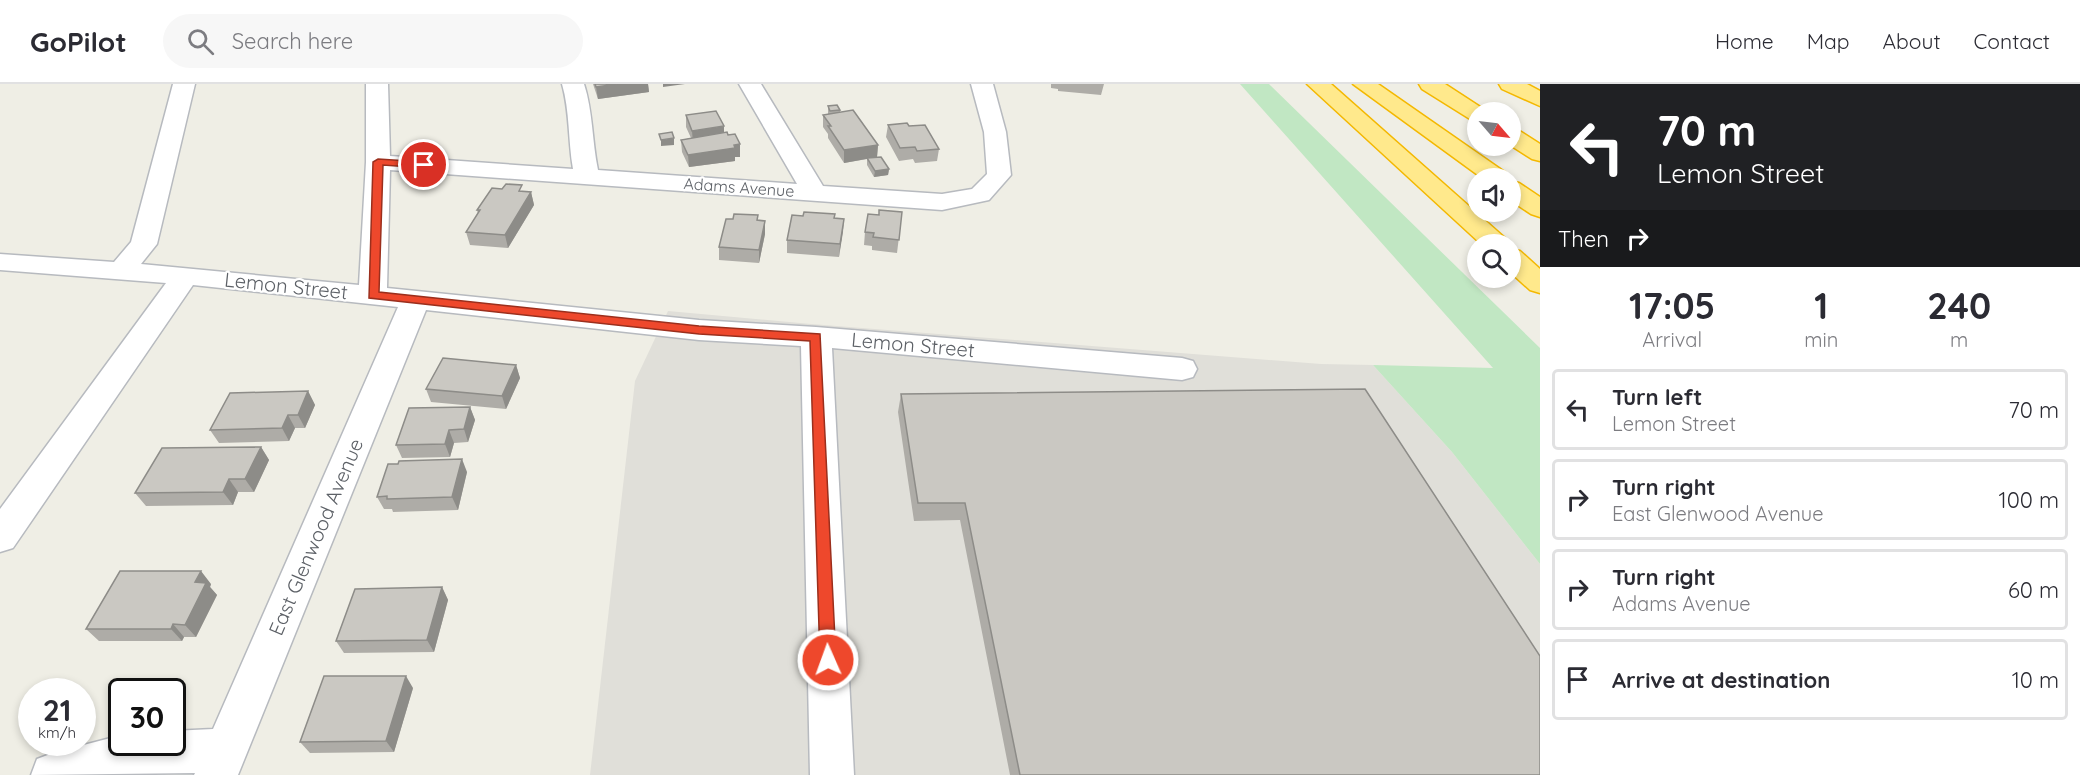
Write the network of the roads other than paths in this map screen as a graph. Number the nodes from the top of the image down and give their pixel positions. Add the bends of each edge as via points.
1 (184, 84) edge
2 (377, 84) edge
3 (573, 84) edge
4 (750, 84) edge
5 (982, 84) edge
6 (1318, 84) edge
7 (1364, 84) edge
8 (1430, 84) edge
9 (1510, 84) edge
10 (1540, 99) edge
11 (1467, 107) edge
12 (1521, 142) edge
13 (1540, 154) edge
14 (378, 162) junction
15 (1483, 168) edge
16 (587, 176) junction
17 (814, 192) junction
18 (1521, 196) edge
19 (1540, 209) edge
20 (1485, 234) edge
21 (0, 262) edge
22 (1521, 267) edge
23 (120, 272) junction
24 (185, 276) junction
25 (1540, 284) edge
26 (373, 295) junction
27 (416, 300) junction
28 (816, 337) junction
29 (1182, 369) dead end
30 (0, 537) edge
31 (221, 763) edge
32 (53, 775) edge
33 (832, 775) edge

1 - 23 street via 144,244
2 - 14 street
3 - 16 street
4 - 17 street
5 - 17 street, Adams Avenue via 995,132 999,175 980,195 942,202
6 - 20 highway
7 - 15 highway
8 - 11 highway
9 - 10 highway
12 - 13 highway
14 - 16 street, Adams Avenue
14 - 26 street
16 - 17 street, Adams Avenue
18 - 19 highway
21 - 23 street, Lemon Street
22 - 25 highway
23 - 24 street, Lemon Street
24 - 26 street, Lemon Street
24 - 30 street
26 - 27 street, Lemon Street
27 - 28 street, Lemon Street via 699,330
27 - 31 street, East Glenwood Avenue
28 - 29 street, Lemon Street
28 - 33 street
31 - 32 street via 133,754

